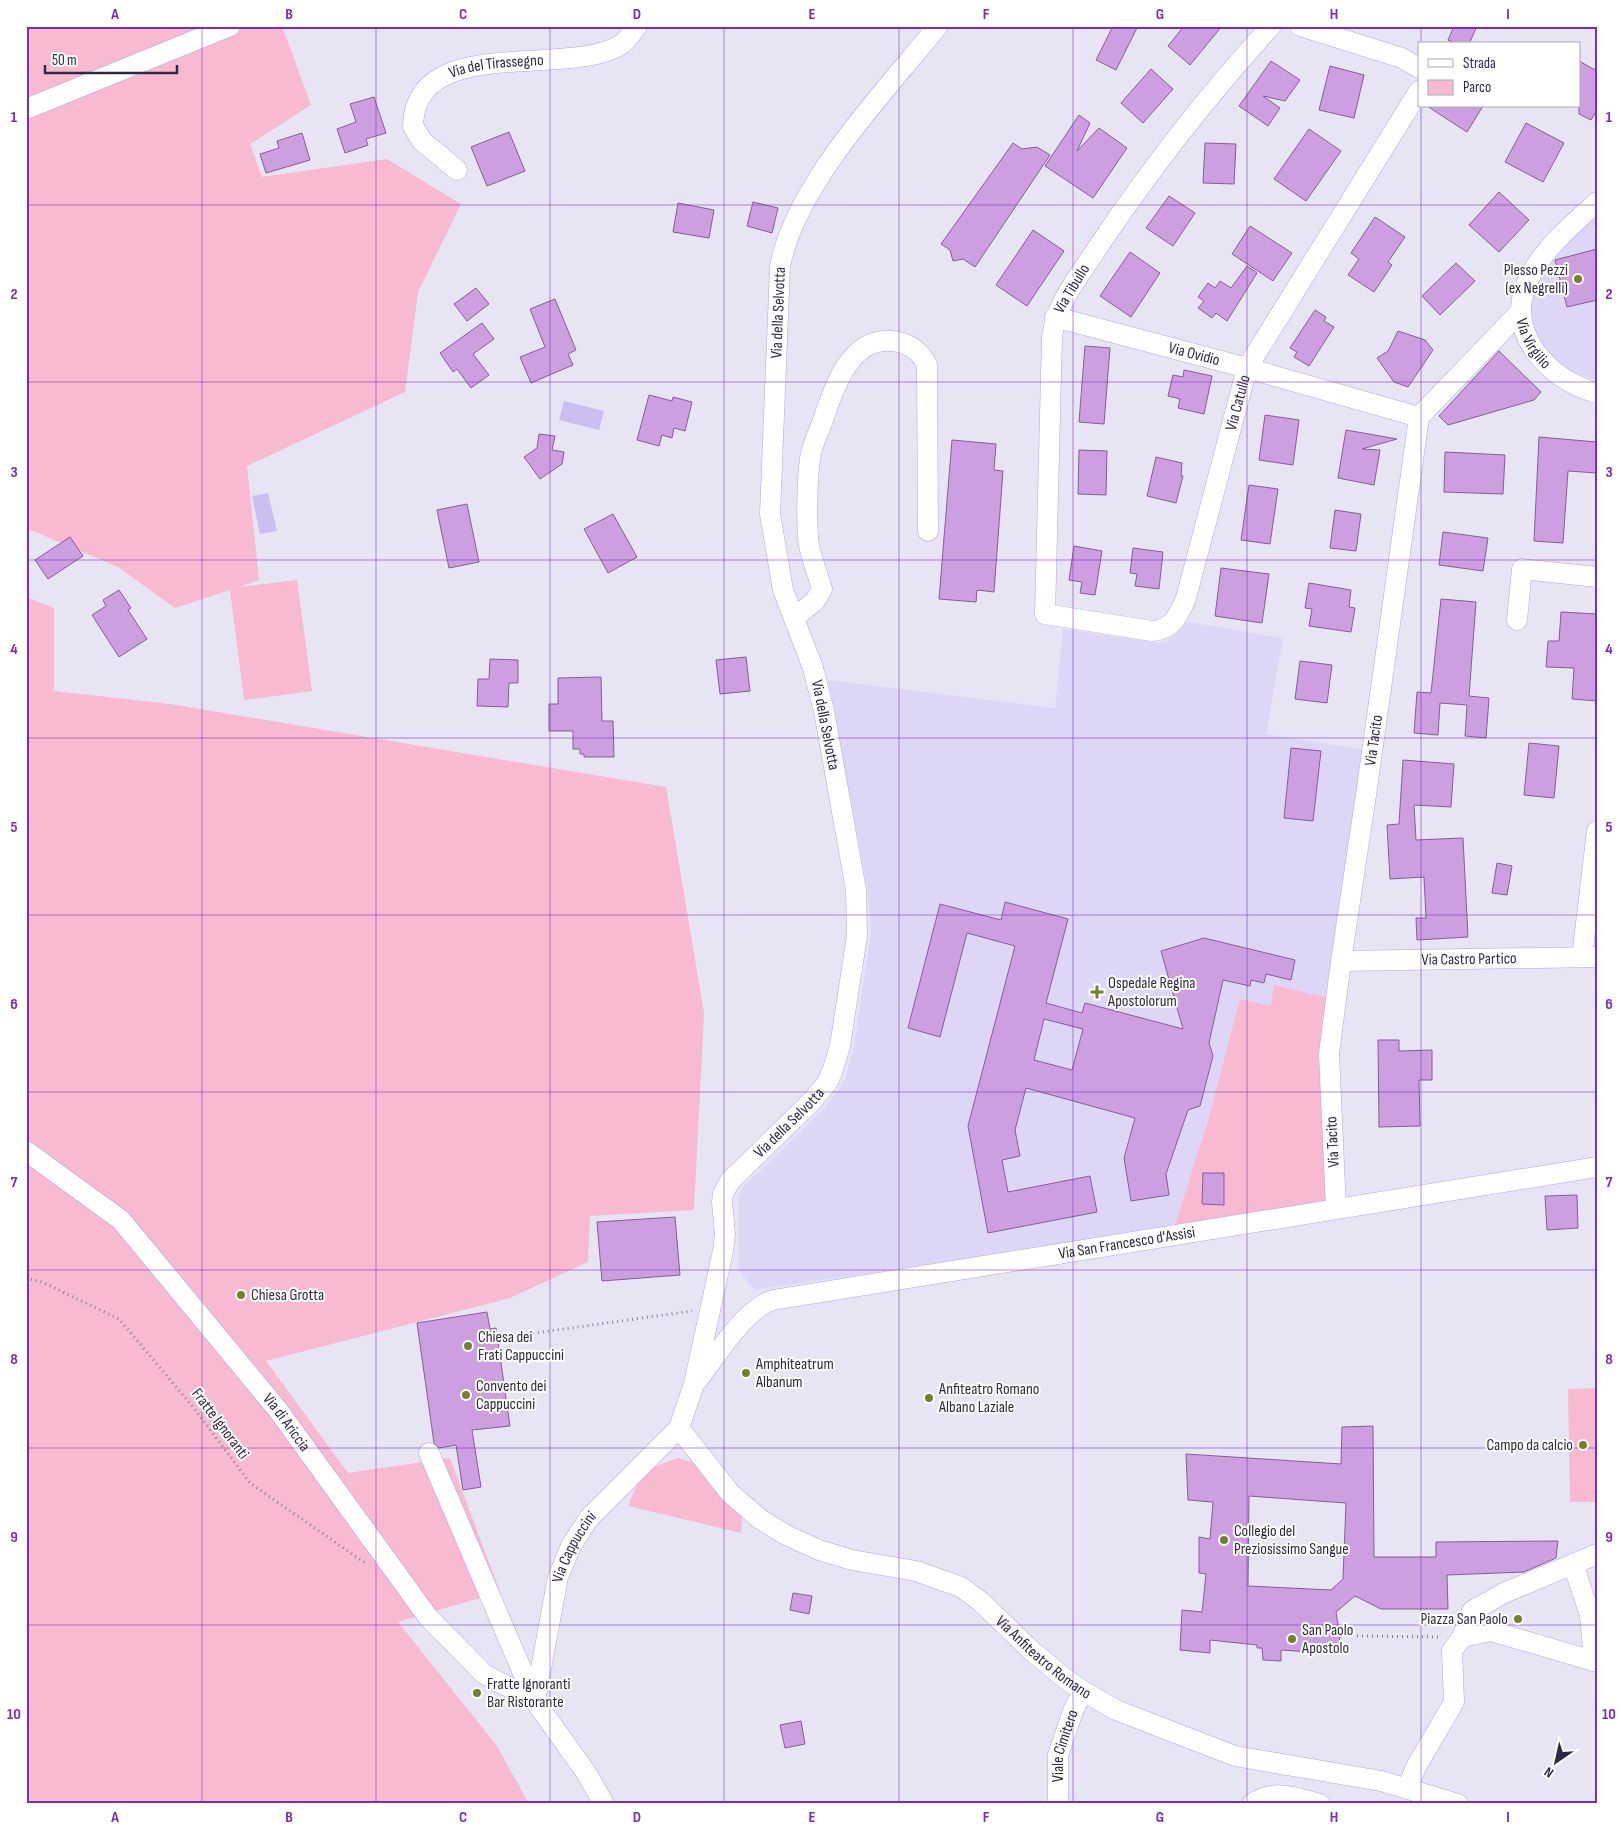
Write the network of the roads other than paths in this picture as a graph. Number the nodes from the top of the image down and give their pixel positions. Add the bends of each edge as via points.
1 (230, 26) edge
2 (637, 26) edge
3 (938, 26) edge
4 (1271, 26) edge
5 (1300, 26) edge
6 (1418, 67) edge
7 (1418, 93) edge
8 (26, 109) edge
9 (457, 170) dead end
10 (1597, 202) edge
11 (1520, 312) junction
12 (1055, 317) junction
13 (1247, 368) junction
14 (1597, 393) edge
15 (1419, 417) junction
16 (928, 531) dead end
17 (1597, 577) edge
18 (1045, 614) joint
19 (794, 618) junction
20 (1517, 620) dead end
21 (1597, 831) edge
22 (1590, 957) edge
23 (1341, 961) junction
24 (26, 1150) edge
25 (1597, 1167) edge
26 (1336, 1208) junction
27 (694, 1384) junction
28 (679, 1428) junction
29 (429, 1453) dead end
30 (1597, 1554) edge
31 (1573, 1564) junction
32 (1593, 1615) edge
33 (1462, 1637) junction
34 (1596, 1661) edge
35 (1083, 1691) junction
36 (535, 1701) junction
37 (1274, 1762) junction
38 (1408, 1788) junction
39 (1278, 1799) edge
40 (604, 1804) edge
41 (1058, 1804) edge
42 (1252, 1804) edge
43 (1320, 1804) edge
44 (1458, 1804) edge

1 - 8 street
2 - 9 street, Via del Tirassegno via 622,44 604,50 465,68 444,75 431,84 420,98 413,126 422,141
3 - 19 street, Via della Selvotta via 838,150 801,208 783,248 778,283 770,500 778,568
4 - 12 street, Via Tibullo via 1186,124 1124,209
5 - 6 street via 1402,58
7 - 13 street, Via Catullo
10 - 11 street, Via Virgilio via 1563,234 1530,276 1525,284
11 - 14 street, Via Virgilio via 1528,341 1544,362 1565,379
11 - 15 street
12 - 13 street, Via Ovidio
12 - 18 street, Via Tibullo
13 - 15 street, Via Ovidio
13 - 18 street, Via Catullo via 1186,598 1176,619 1164,629 1152,631
15 - 23 street, Via Tacito
16 - 19 street via 927,365 921,354 906,344 878,341 858,352 840,376 811,453 809,544 822,589 815,600
17 - 20 street via 1522,569
19 - 27 street, Via della Selvotta via 813,668 824,711 856,890 855,959 840,1046 827,1083 736,1174 723,1194 725,1240
21 - 22 street
22 - 23 street, Via Castro Partico
23 - 26 street, Via Tacito via 1329,1054
24 - 36 street, Via di Ariccia via 121,1220 278,1410 428,1617 484,1674
25 - 26 street, Via San Francesco d'Assisi
26 - 27 street, Via San Francesco d'Assisi via 773,1300 754,1310
27 - 28 street, Via della Selvotta
28 - 35 street, Via Anfiteatro Romano via 730,1494 760,1519 819,1550 852,1560 916,1571 960,1588 980,1601 1033,1652
28 - 36 street, Via Cappuccini via 589,1518 571,1546 558,1577
29 - 36 street
30 - 31 street
31 - 32 street
31 - 33 street via 1504,1593 1472,1611
32 - 34 street
33 - 34 street via 1492,1631
33 - 38 street via 1452,1651 1454,1702 1416,1767
35 - 37 street, Via Anfiteatro Romano via 1116,1710 1235,1756
35 - 41 street, Viale Cimitero via 1058,1755
36 - 40 street via 587,1774
37 - 38 street, Via Anfiteatro Romano
37 - 39 street
38 - 44 street, Via Anfiteatro Romano
39 - 42 street via 1262,1797
39 - 43 street

